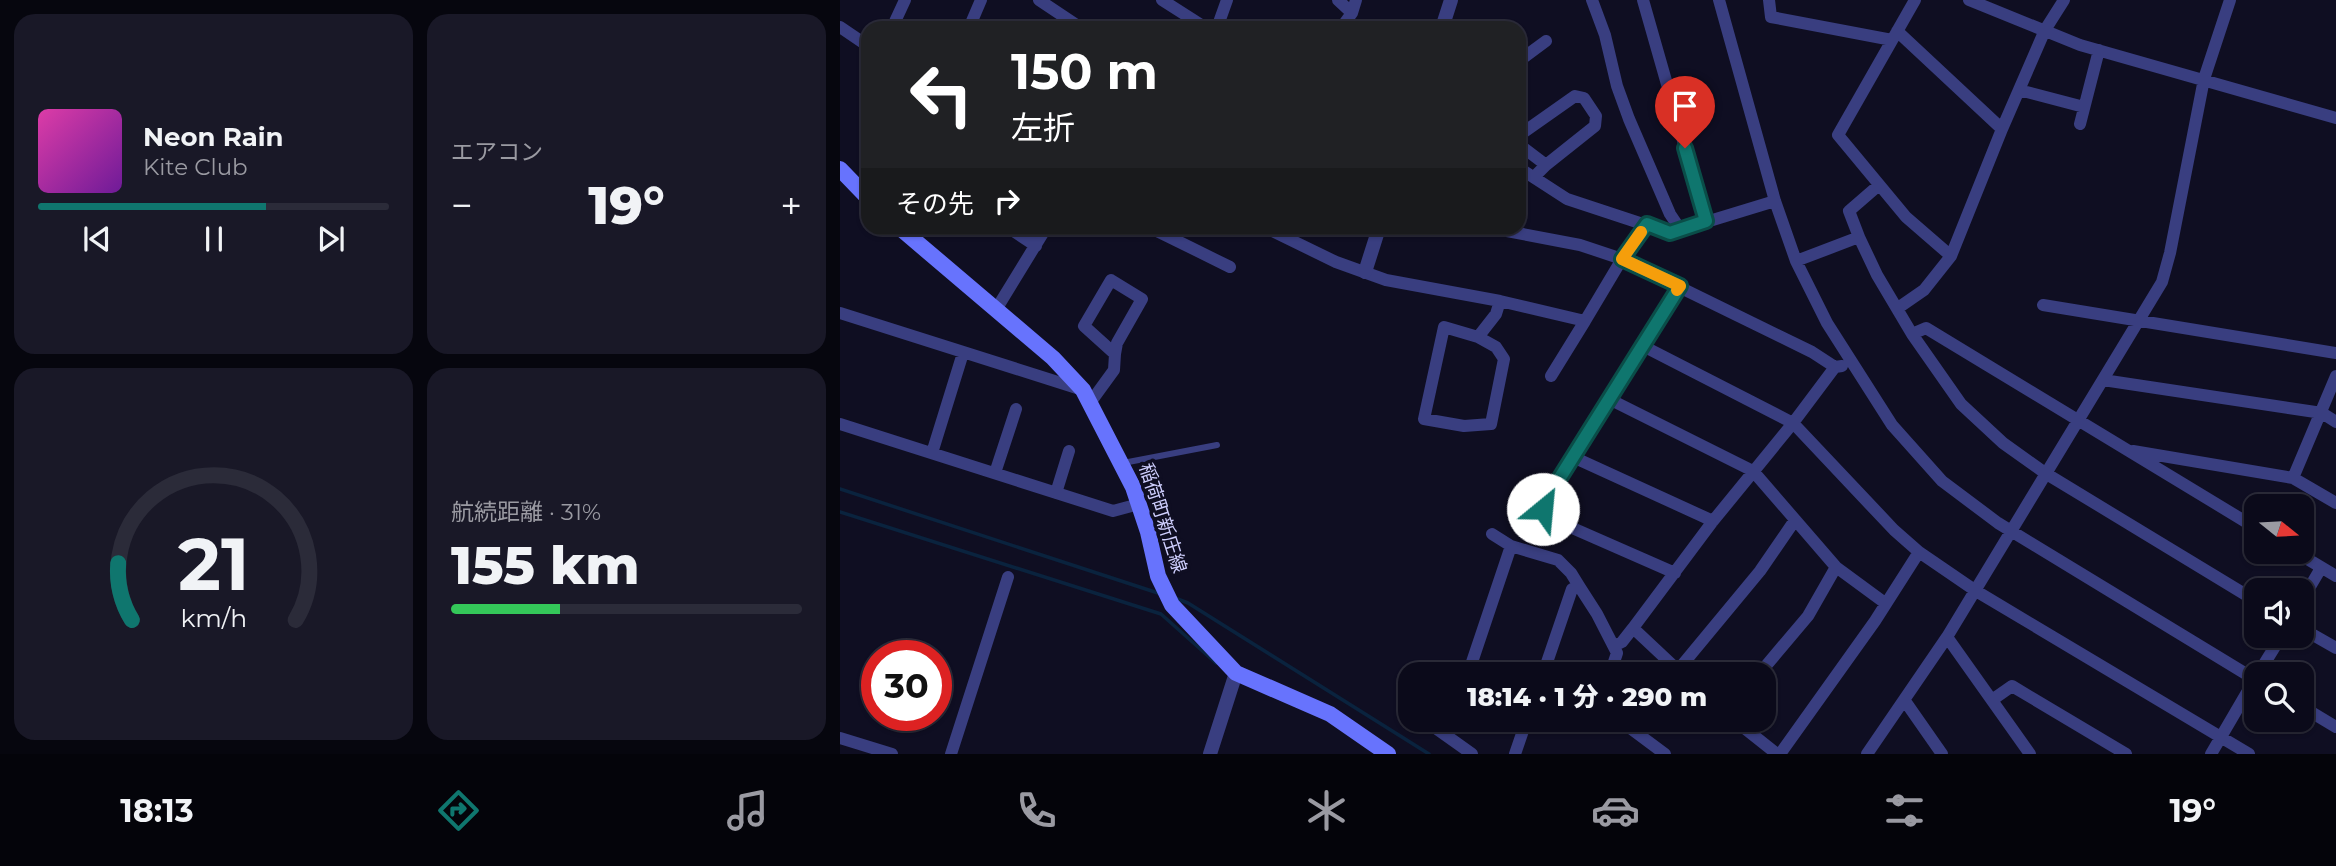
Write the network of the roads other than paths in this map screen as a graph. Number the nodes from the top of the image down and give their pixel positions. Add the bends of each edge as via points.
1 (905, 0) edge
2 (981, 0) edge
3 (1039, 0) edge
4 (1162, 0) edge
5 (1227, 0) edge
6 (1338, 0) edge
7 (1451, 0) edge
8 (1592, 0) edge
9 (1643, 0) edge
10 (1719, 0) edge
11 (1769, 0) edge
12 (1915, 0) edge
13 (1969, 0) edge
14 (2064, 0) edge
15 (2230, 0) edge
16 (1354, 6) edge
17 (895, 21) edge
18 (972, 21) edge
19 (1070, 21) edge
20 (1195, 21) edge
21 (1220, 21) edge
22 (1444, 21) edge
23 (840, 27) edge
24 (2045, 30) junction
25 (1895, 36) junction
26 (861, 41) edge
27 (1546, 41) dead end
28 (2099, 50) junction
29 (1526, 56) edge
30 (2204, 79) junction
31 (2019, 90) junction
32 (2084, 107) junction
33 (2336, 118) edge
34 (2080, 124) dead end
35 (2002, 129) junction
36 (1526, 130) edge
37 (1526, 150) edge
38 (1546, 165) junction
39 (840, 169) edge
40 (1526, 172) edge
41 (1534, 177) junction
42 (1880, 186) junction
43 (861, 191) edge
44 (1774, 201) junction
45 (1706, 221) junction
46 (1647, 224) junction
47 (1680, 229) junction
48 (908, 235) edge
49 (1020, 235) edge
50 (1042, 235) edge
51 (1165, 235) edge
52 (1280, 235) edge
53 (1377, 235) edge
54 (1526, 235) edge
55 (1858, 237) junction
56 (1036, 246) junction
57 (1951, 256) junction
58 (1622, 259) junction
59 (1796, 261) junction
60 (1230, 267) dead end
61 (1365, 272) junction
62 (1680, 286) junction
63 (1500, 301) junction
64 (2043, 305) dead end
65 (1898, 307) junction
66 (997, 308) junction
67 (840, 313) edge
68 (2140, 320) junction
69 (1585, 321) junction
70 (1912, 334) junction
71 (1478, 337) junction
72 (1643, 346) junction
73 (963, 353) junction
74 (2336, 353) edge
75 (1115, 354) junction
76 (1853, 366) junction
77 (1835, 367) junction
78 (1551, 376) dead end
79 (2336, 376) edge
80 (2103, 380) junction
81 (1086, 396) junction
82 (1609, 399) junction
83 (1016, 409) dead end
84 (2322, 413) junction
85 (2077, 420) junction
86 (2336, 422) edge
87 (1793, 423) junction
88 (840, 424) edge
89 (1217, 445) dead end
90 (2126, 450) junction
91 (1069, 452) dead end
92 (932, 453) junction
93 (1573, 457) junction
94 (1123, 463) junction
95 (1753, 471) junction
96 (2045, 473) junction
97 (995, 474) junction
98 (2293, 478) junction
99 (1056, 493) junction
100 (2336, 503) edge
101 (1139, 504) junction
102 (1795, 520) junction
103 (1713, 521) junction
104 (2244, 521) edge
105 (2010, 531) junction
106 (1492, 534) dead end
107 (1511, 546) junction
108 (1919, 552) junction
109 (2314, 564) edge
110 (1836, 567) junction
111 (2321, 568) junction
112 (1675, 573) junction
113 (2336, 576) edge
114 (1008, 577) dead end
115 (2314, 580) edge
116 (1579, 586) junction
117 (1976, 591) junction
118 (2244, 594) edge
119 (1885, 603) junction
120 (1633, 628) junction
121 (2314, 635) edge
122 (1947, 638) junction
123 (1614, 646) junction
124 (2336, 648) edge
125 (1472, 662) edge
126 (1547, 662) edge
127 (1614, 662) edge
128 (1669, 662) edge
129 (1688, 662) edge
130 (1769, 662) edge
131 (2244, 670) edge
132 (1236, 673) junction
133 (2244, 698) edge
134 (1992, 700) junction
135 (1905, 701) junction
136 (2314, 714) edge
137 (2336, 727) edge
138 (1442, 732) edge
139 (1446, 732) edge
140 (1523, 732) edge
141 (1633, 732) edge
142 (1750, 732) edge
143 (1445, 735) junction
144 (2221, 737) junction
145 (840, 738) edge
146 (1649, 749) edge
147 (892, 754) edge
148 (951, 754) edge
149 (1210, 754) edge
150 (1388, 754) edge
151 (1472, 754) edge
152 (1515, 754) edge
153 (1665, 754) edge
154 (1778, 754) edge
155 (1867, 754) edge
156 (1942, 754) edge
157 (2030, 754) edge
158 (2126, 754) edge
159 (2211, 754) edge
160 (2249, 754) edge

1 - 17 street
2 - 18 street
3 - 19 street
4 - 20 street
5 - 21 street
6 - 16 street
7 - 22 street
8 - 47 street via 1616,86
9 - 45 street
10 - 44 street
11 - 25 street via 1771,17
12 - 25 street
13 - 24 street
14 - 24 street
15 - 30 street
23 - 26 street
24 - 28 street
24 - 31 street
25 - 35 street
25 - 42 street via 1838,135
27 - 29 street
28 - 30 street
28 - 32 street
30 - 33 street
30 - 68 street via 2170,253 2161,282
31 - 32 street
31 - 35 street
32 - 34 street
35 - 57 street
36 - 38 street via 1575,96 1584,98 1596,116 1595,126
37 - 38 street
38 - 41 street
39 - 43 main road
40 - 41 street
41 - 46 street via 1567,199
42 - 55 street via 1849,211
42 - 57 street via 1906,218
44 - 45 street
44 - 59 street
45 - 47 street
46 - 47 street via 1670,233
46 - 58 street
48 - 66 main road, 稲荷町新庄線
49 - 56 street
50 - 56 street
51 - 60 street
52 - 61 street
53 - 61 street
54 - 58 street
55 - 59 street
55 - 65 street
56 - 66 street
57 - 65 street via 1924,290
58 - 62 street
58 - 69 street
59 - 76 street
61 - 63 street
62 - 72 street
62 - 77 street
63 - 69 street
63 - 71 street
64 - 68 street
65 - 70 street
66 - 81 main road, 稲荷町新庄線 via 1054,358
67 - 73 street
68 - 74 street
68 - 80 street
69 - 78 street
70 - 85 street via 1926,328
70 - 96 street via 1961,404
71 - 71 street via 1444,327 1424,419 1464,426 1491,424 1504,359 1496,347
72 - 82 street
72 - 87 street
73 - 81 street
73 - 92 street
75 - 75 street via 1084,326 1111,279 1142,299
75 - 81 street via 1114,370
76 - 77 street
76 - 105 street via 1892,425 1942,481
77 - 87 street
79 - 84 street
80 - 84 street
80 - 85 street
81 - 94 main road, 稲荷町新庄線
82 - 93 street
82 - 95 street
83 - 97 street
84 - 86 street
84 - 98 street
85 - 90 street
85 - 96 street
87 - 95 street
87 - 108 street
88 - 92 street
89 - 94 lane
90 - 98 street
90 - 104 street
91 - 99 street
92 - 97 street
93 - 103 street
93 - 112 street via 1546,500 1545,516
94 - 101 main road, 稲荷町新庄線
95 - 102 street
95 - 103 street
96 - 105 street
96 - 118 street
97 - 99 street
98 - 100 street
99 - 101 street via 1113,511
101 - 132 main road, 稲荷町新庄線 via 1158,576 1172,605
102 - 110 street
102 - 129 street
103 - 112 street
105 - 117 street
105 - 131 street
106 - 107 street
107 - 116 street via 1558,560
107 - 125 street
108 - 117 street
108 - 119 street
109 - 111 street
110 - 119 street
110 - 130 street via 1808,616
111 - 113 street
111 - 115 street
112 - 120 street
114 - 148 street
116 - 123 street
116 - 126 street via 1573,589
117 - 122 street
117 - 144 street
119 - 154 street
120 - 123 street
120 - 128 street
121 - 124 street
122 - 134 street
122 - 135 street
123 - 127 street
132 - 149 street
132 - 150 main road, 稲荷町新庄線 via 1330,713
133 - 144 street
134 - 157 street
134 - 158 street via 2012,686
135 - 155 street
135 - 156 street
136 - 137 street
138 - 143 street
139 - 143 street
140 - 152 street
141 - 146 street
142 - 154 street
143 - 151 street
144 - 159 street
144 - 160 street
145 - 147 street
146 - 153 street

